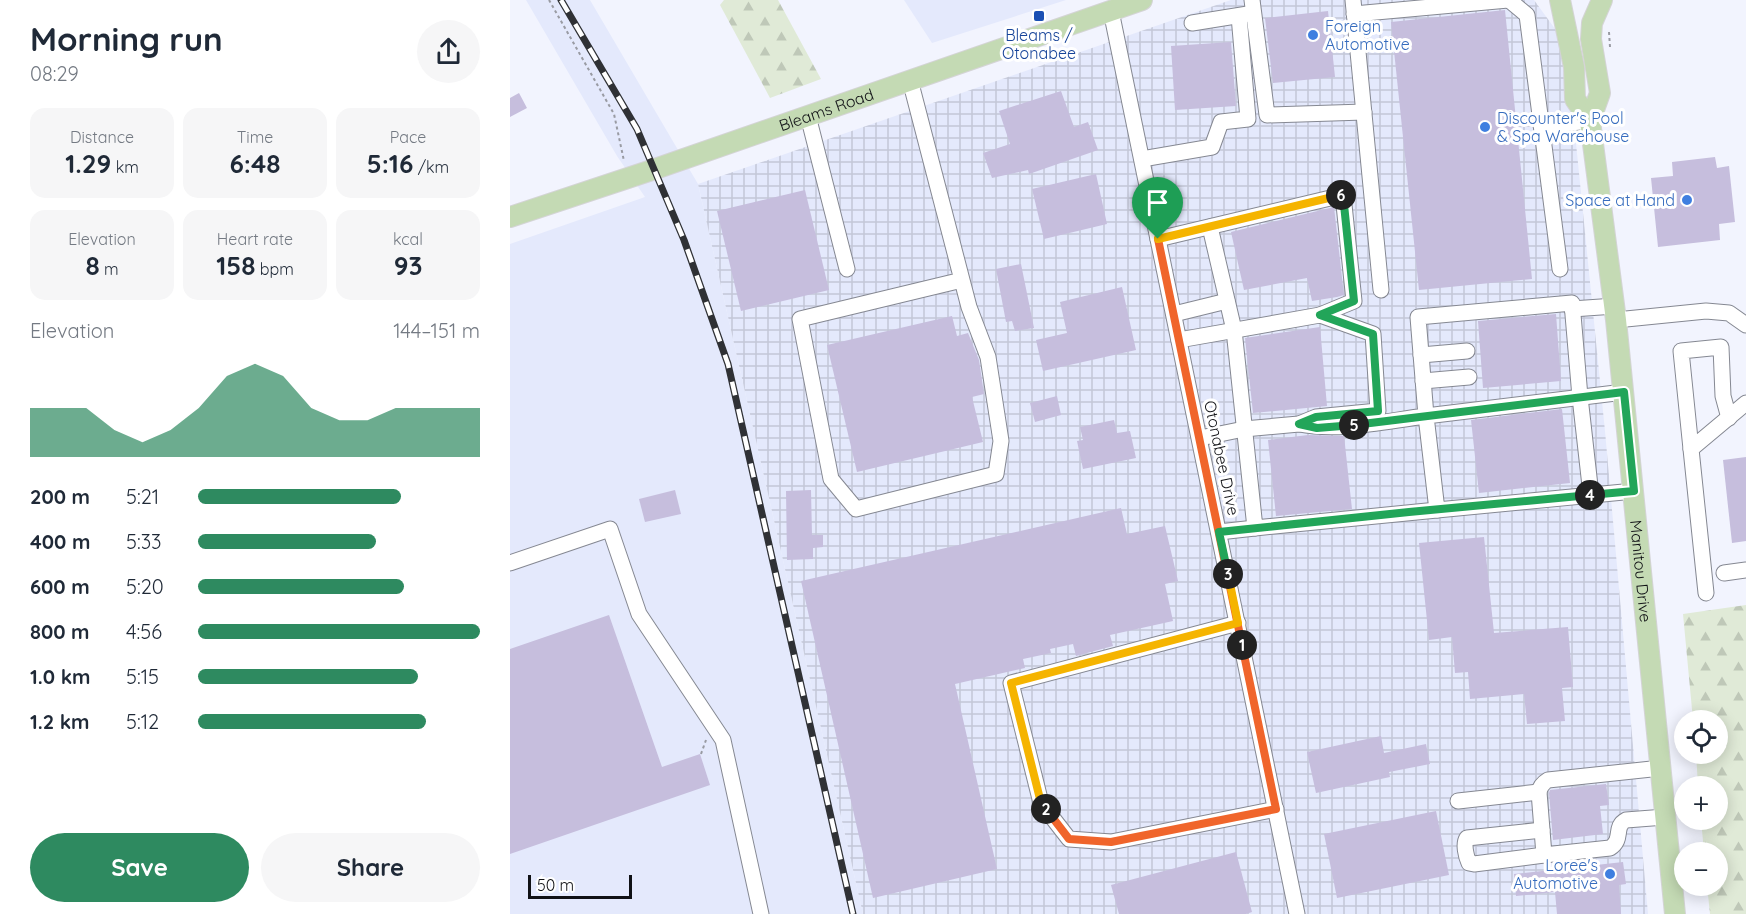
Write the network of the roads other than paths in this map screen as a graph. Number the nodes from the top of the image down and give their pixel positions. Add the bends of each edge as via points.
1 (1142, 0) edge
2 (1508, 0) edge
3 (1560, 0) edge
4 (1602, 0) edge
5 (1353, 7) edge
6 (1111, 10) junction
7 (1248, 10) edge
8 (1192, 23) dead end
9 (910, 80) junction
10 (1364, 112) junction
11 (808, 116) junction
12 (1590, 121) junction
13 (1541, 126) junction
14 (1142, 159) junction
15 (510, 217) edge
16 (1210, 226) junction
17 (1158, 239) junction
18 (847, 269) dead end
19 (1560, 269) dead end
20 (962, 280) junction
21 (1381, 290) dead end
22 (1227, 301) junction
23 (1572, 309) junction
24 (1616, 313) junction
25 (1174, 314) junction
26 (1320, 315) junction
27 (1746, 325) edge
28 (1234, 330) junction
29 (1179, 340) junction
30 (1467, 351) dead end
31 (1421, 355) junction
32 (1469, 377) dead end
33 (1423, 381) junction
34 (1624, 392) junction
35 (1580, 397) junction
36 (1746, 404) edge
37 (1426, 416) junction
38 (1729, 418) junction
39 (1299, 424) junction
40 (1244, 429) junction
41 (1200, 438) junction
42 (1691, 448) junction
43 (1634, 491) junction
44 (1591, 495) junction
45 (1437, 510) junction
46 (1255, 528) junction
47 (1219, 532) junction
48 (510, 563) edge
49 (1746, 570) edge
50 (1724, 573) dead end
51 (1706, 593) dead end
52 (1238, 623) junction
53 (1660, 768) junction
54 (1539, 792) junction
55 (1458, 801) dead end
56 (1276, 809) junction
57 (1665, 817) junction
58 (1542, 830) junction
59 (1544, 855) junction
60 (761, 914) edge
61 (1297, 914) edge
62 (1675, 914) edge

1 - 6 main road, Bleams Road
2 - 5 street
2 - 13 street via 1527,15
3 - 12 main road, Manitou Drive via 1574,67 1575,99
4 - 12 main road, Manitou Drive via 1592,23 1600,93
5 - 10 street
6 - 9 main road, Bleams Road
6 - 14 street, Otonabee Drive
7 - 8 street
7 - 10 street via 1267,115
7 - 14 street via 1248,119 1221,122 1212,147
9 - 11 main road, Bleams Road
9 - 20 street
10 - 21 street
11 - 15 main road, Bleams Road
11 - 18 street
12 - 13 street
12 - 24 main road, Manitou Drive
13 - 19 street
14 - 17 street, Otonabee Drive
16 - 17 street
16 - 22 street
16 - 26 street via 1343,195 1354,301
17 - 25 street, Otonabee Drive
20 - 20 street via 988,357 1001,441 996,474 856,509 831,479 800,319
22 - 25 street
22 - 28 street
23 - 24 street
23 - 31 street via 1572,303 1418,317
23 - 35 street
24 - 27 street via 1729,313
24 - 34 main road, Manitou Drive
25 - 29 street, Otonabee Drive
26 - 28 street
26 - 39 street via 1373,334 1378,411 1316,417
28 - 29 street
28 - 40 street
29 - 41 street, Otonabee Drive
30 - 31 street
31 - 33 street
32 - 33 street
33 - 37 street
34 - 35 street
34 - 43 main road, Manitou Drive
35 - 37 street
35 - 44 street
36 - 38 street
37 - 39 street via 1317,428
37 - 45 street
38 - 42 street
38 - 42 street via 1723,396 1721,347 1681,351
39 - 40 street
40 - 41 street
40 - 46 street
41 - 47 street, Otonabee Drive
42 - 51 street
43 - 44 street
43 - 53 main road, Manitou Drive
44 - 45 street
45 - 46 street
46 - 47 street
47 - 52 street, Otonabee Drive
48 - 60 street via 610,529 639,614 723,740
49 - 50 street
52 - 56 street, Otonabee Drive
52 - 56 street via 1011,683 1041,803 1069,839 1111,842
53 - 54 street via 1548,780
53 - 57 main road, Manitou Drive
54 - 55 street
54 - 58 street
56 - 61 street, Otonabee Drive
57 - 59 street via 1622,822 1616,844 1610,848
57 - 62 main road, Manitou Drive
58 - 59 street
58 - 59 street via 1467,838 1465,843 1469,863 1474,864

